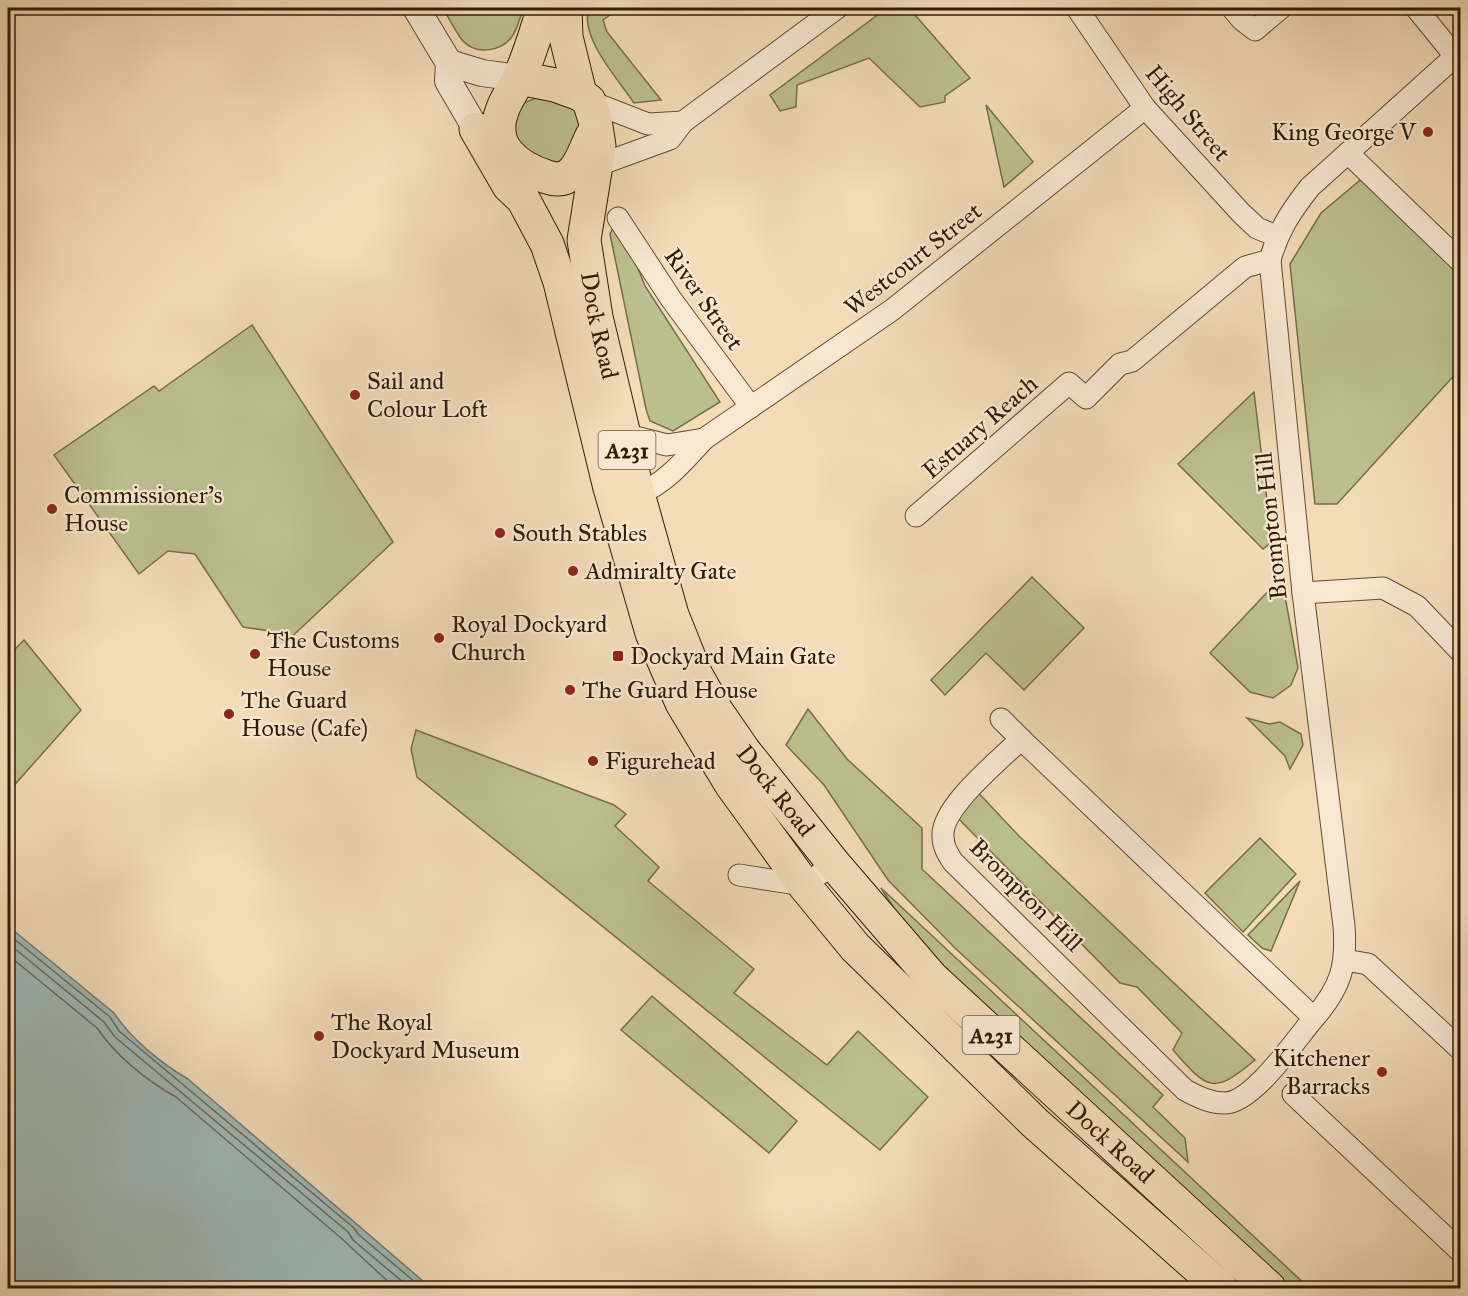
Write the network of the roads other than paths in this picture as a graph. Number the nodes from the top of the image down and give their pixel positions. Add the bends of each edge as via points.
1 (416, 8) edge
2 (544, 8) edge
3 (565, 8) edge
4 (837, 8) edge
5 (1077, 8) edge
6 (1232, 8) edge
7 (1281, 8) edge
8 (1416, 8) edge
9 (1458, 54) edge
10 (449, 63) junction
11 (519, 78) junction
12 (1145, 108) junction
13 (588, 109) junction
14 (683, 122) junction
15 (496, 145) junction
16 (1349, 154) junction
17 (596, 166) junction
18 (523, 199) junction
19 (618, 218) dead end
20 (1276, 236) junction
21 (1270, 260) junction
22 (1461, 261) edge
23 (751, 407) junction
24 (624, 438) junction
25 (704, 439) junction
26 (638, 494) junction
27 (916, 516) dead end
28 (1303, 593) junction
29 (1461, 651) edge
30 (1001, 719) dead end
31 (1021, 739) junction
32 (808, 833) junction
33 (782, 855) junction
34 (834, 864) junction
35 (804, 885) junction
36 (1344, 960) junction
37 (1314, 1018) junction
38 (1460, 1049) edge
39 (1293, 1094) dead end
40 (1461, 1251) edge
41 (1221, 1288) edge
42 (1269, 1288) edge

1 - 10 street, Dock Road
2 - 11 main road
3 - 13 main road, Dock Road via 566,37
4 - 14 street
5 - 12 street, High Street
6 - 7 street via 1256,30
8 - 9 street
9 - 16 street, Brompton Hill
10 - 11 street
10 - 15 street, Dock Road via 448,81
11 - 13 main road via 555,85
11 - 15 main road via 503,108
12 - 20 street, High Street via 1241,213 1257,228
12 - 23 street, Westcourt Street via 892,310
13 - 14 street via 642,123
13 - 15 main road via 577,169 566,177 547,177
13 - 17 main road, Dock Road / A231 via 599,146
14 - 17 street via 670,139
15 - 18 main road, Dock Road via 522,186
15 - 18 main road, Dock Road / A231 via 509,186
16 - 20 street, Brompton Hill via 1310,187
16 - 22 street
17 - 24 main road, Dock Road / A231 via 586,217 585,260
18 - 33 main road, Dock Road / A231 via 547,244 560,282 610,488 663,660 698,732
19 - 23 street, River Street via 671,299
20 - 21 street, Brompton Hill
21 - 27 street, Estuary Reach via 1245,267 1132,361 1120,363 1086,398 1070,383
21 - 28 street, Brompton Hill
23 - 25 street, Westcourt Street
24 - 25 street, Westcourt Street via 635,436 667,445
24 - 26 main road, Dock Road / A231
25 - 26 street, Westcourt Street via 684,463
26 - 32 main road, Dock Road / A231 via 672,615 696,675 744,751
28 - 29 street via 1383,588 1417,606
28 - 36 street, Brompton Hill via 1339,876
30 - 31 street
31 - 37 street
31 - 37 street, Brompton Hill via 954,806 942,835 945,849 953,862 1185,1090 1204,1100 1240,1100
32 - 33 street
32 - 34 main road, Dock Road / A231
33 - 35 main road, Dock Road / A231
33 - 35 street via 739,875
34 - 35 street
34 - 42 main road, Dock Road / A231 via 932,978 977,1022
35 - 41 main road, Dock Road / A231 via 855,947 981,1071
36 - 37 street, Brompton Hill via 1336,987
36 - 38 street via 1371,966
39 - 40 street

